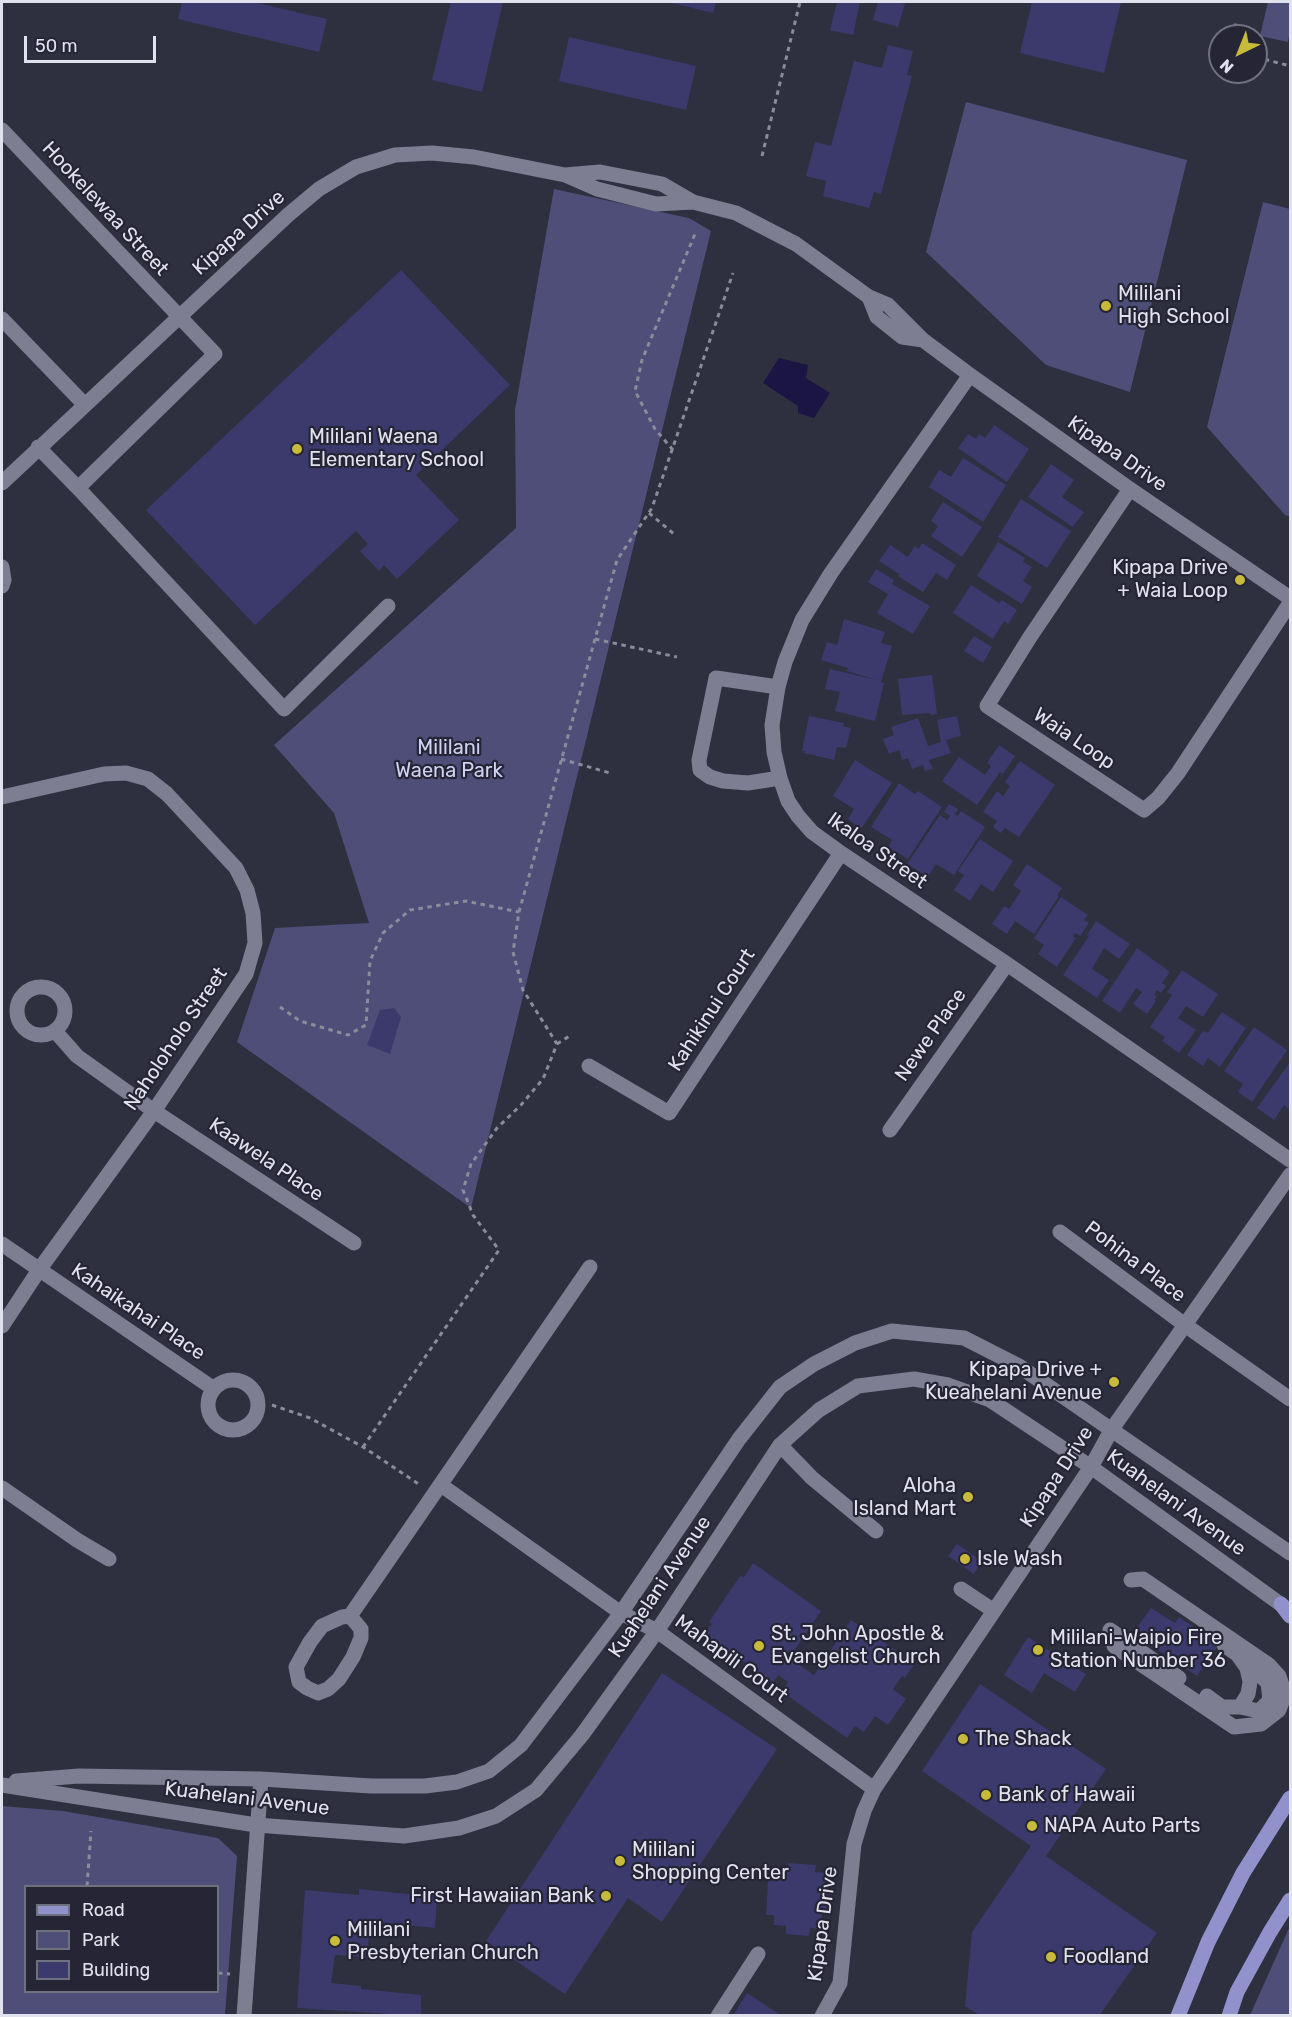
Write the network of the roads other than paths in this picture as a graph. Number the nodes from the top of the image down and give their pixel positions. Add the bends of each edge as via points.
1 (2, 130) edge
2 (179, 317) junction
3 (2, 319) edge
4 (970, 375) junction
5 (84, 404) junction
6 (38, 447) junction
7 (2, 483) edge
8 (78, 488) junction
9 (1130, 489) junction
10 (2, 567) edge
11 (2, 586) edge
12 (1290, 598) edge
13 (1290, 603) edge
14 (388, 606) dead end
15 (778, 687) junction
16 (780, 778) junction
17 (2, 796) edge
18 (841, 853) junction
19 (1006, 964) junction
20 (55, 1031) dead end
21 (589, 1066) dead end
22 (154, 1111) junction
23 (890, 1130) dead end
24 (1290, 1160) edge
25 (1290, 1175) edge
26 (1060, 1232) dead end
27 (354, 1243) dead end
28 (2, 1244) edge
29 (590, 1267) dead end
30 (39, 1270) junction
31 (1185, 1325) junction
32 (2, 1326) edge
33 (214, 1389) dead end
34 (1290, 1399) edge
35 (1112, 1429) junction
36 (780, 1445) junction
37 (1091, 1467) junction
38 (441, 1485) junction
39 (2, 1488) edge
40 (876, 1531) dead end
41 (1290, 1552) edge
42 (109, 1559) dead end
43 (961, 1589) dead end
44 (1287, 1610) edge
45 (993, 1611) junction
46 (621, 1613) junction
47 (350, 1616) junction
48 (657, 1631) junction
49 (1245, 1665) junction
50 (1240, 1707) junction
51 (261, 1779) junction
52 (2, 1784) edge
53 (874, 1789) junction
54 (1290, 1798) edge
55 (256, 1825) junction
56 (1290, 1900) edge
57 (758, 1954) dead end
58 (244, 2016) edge
59 (718, 2016) edge
60 (822, 2016) edge
61 (1178, 2016) edge
62 (1229, 2016) edge

1 - 2 street, Hookelewaa Street
2 - 4 street, Kipapa Drive via 319,189 356,166 395,155 432,153 565,175 597,189 656,204 693,202 736,213 796,244 869,297 888,305 923,340
2 - 5 street, Kipapa Drive
2 - 8 street, Hookelewaa Street via 215,354
3 - 5 street
4 - 9 street, Kipapa Drive
4 - 15 street, Ikaloa Street via 802,620
5 - 6 street, Kipapa Drive
6 - 7 street, Kipapa Drive
6 - 8 street
8 - 14 street via 284,709
9 - 12 street, Kipapa Drive
9 - 13 street, Waia Loop via 987,706 1144,810 1178,773
10 - 11 street
15 - 16 street, Ikaloa Street via 772,726
15 - 16 street via 716,678 699,760 700,770 723,781 748,783
16 - 18 street, Ikaloa Street via 798,816
17 - 22 street, Naholoholo Street via 104,774 126,773 148,779 236,868 247,890 255,943 246,974
18 - 19 street, Ikaloa Street
18 - 21 street, Kahikinui Court via 669,1113
19 - 23 street, Newe Place
19 - 24 street, Ikaloa Street
20 - 22 street, Kaawela Place via 77,1056
22 - 27 street, Kaawela Place
22 - 30 street, Naholoholo Street
25 - 31 street, Kipapa Drive
26 - 31 street, Pohina Place
28 - 30 street, Kahaikahai Place
29 - 38 street
30 - 32 street, Naholoholo Street
30 - 33 street, Kahaikahai Place
31 - 34 street, Pohina Place
31 - 35 street, Kipapa Drive
35 - 37 street, Kipapa Drive
35 - 41 street, Kuahelani Avenue
35 - 46 street, Kuahelani Avenue via 1018,1365 964,1338 892,1331 855,1343 780,1387 739,1439
36 - 37 street, Kuahelani Avenue via 819,1410 858,1386 914,1379 948,1385 990,1400
36 - 40 street via 812,1478
36 - 48 street, Kuahelani Avenue
37 - 44 street, Kuahelani Avenue
37 - 45 street, Kipapa Drive
38 - 46 street, Mahapili Court
38 - 47 street
39 - 42 street
43 - 45 street
45 - 53 street, Kipapa Drive
46 - 48 street, Mahapili Court
46 - 51 street, Kuahelani Avenue via 520,1745 489,1771 457,1782 425,1786
47 - 47 street via 322,1626 310,1642 296,1667 299,1682 307,1688 318,1693 328,1689 353,1657 361,1629
48 - 53 street, Mahapili Court
48 - 55 street, Kuahelani Avenue via 582,1735 536,1790 496,1816 459,1828 404,1836
49 - 50 street via 1250,1682
49 - 50 street via 1268,1683 1270,1700 1259,1711
49 - 50 street via 1237,1654 1131,1580 1143,1579 1269,1665 1279,1676 1283,1699 1279,1710 1261,1724 1234,1727 1114,1646 1110,1630 1222,1707
51 - 52 street, Kuahelani Avenue via 79,1776
51 - 55 street
52 - 55 street, Kuahelani Avenue
53 - 60 street, Kipapa Drive via 854,1844 840,1983
54 - 61 main road via 1208,1942
55 - 58 street
56 - 62 main road via 1237,1992
57 - 59 street

